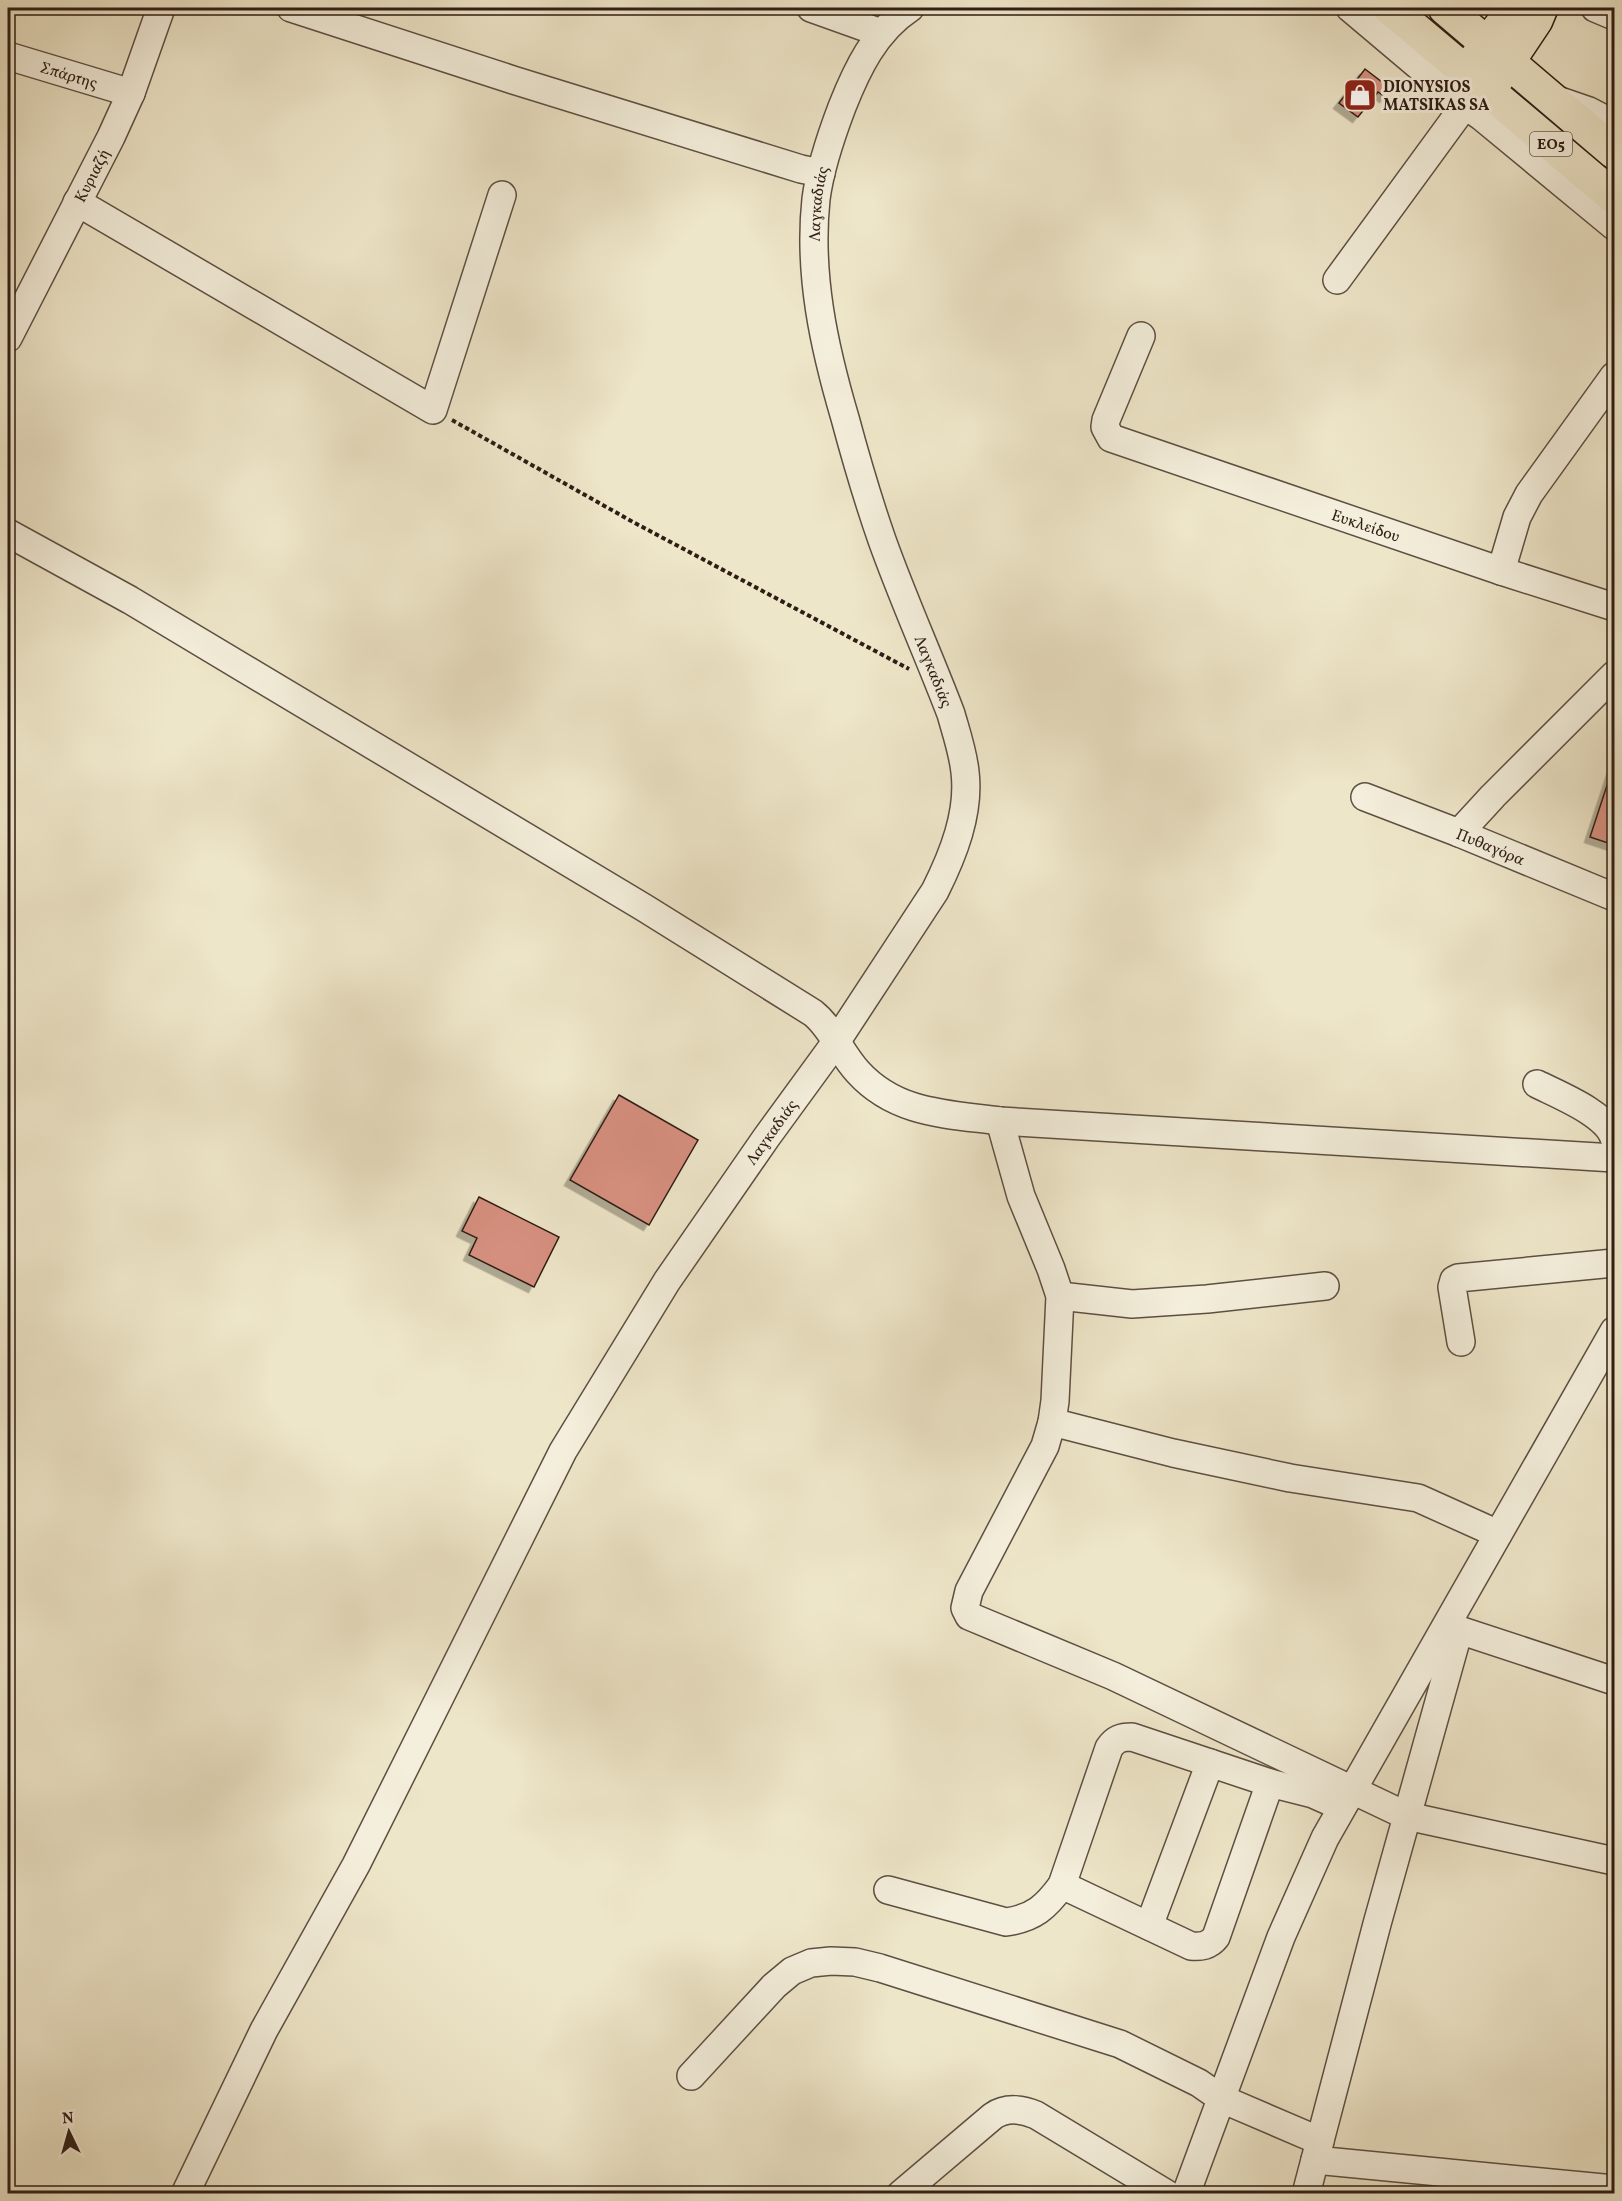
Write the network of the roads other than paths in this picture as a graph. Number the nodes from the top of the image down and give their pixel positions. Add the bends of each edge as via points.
1 (161, 8) edge
2 (291, 8) edge
3 (811, 8) edge
4 (908, 8) edge
5 (1350, 8) edge
6 (1390, 8) edge
7 (1445, 8) edge
8 (1517, 8) edge
9 (1541, 8) edge
10 (1595, 8) edge
11 (1614, 16) edge
12 (881, 33) junction
13 (1483, 36) edge
14 (8, 56) edge
15 (1473, 90) junction
16 (131, 93) junction
17 (1552, 98) junction
18 (1614, 124) edge
19 (1614, 152) edge
20 (821, 173) junction
21 (502, 195) dead end
22 (1614, 197) edge
23 (77, 202) junction
24 (1614, 226) edge
25 (1337, 280) dead end
26 (1141, 336) dead end
27 (8, 338) edge
28 (1614, 376) edge
29 (8, 533) edge
30 (1501, 571) junction
31 (1614, 607) edge
32 (1614, 675) edge
33 (1365, 797) dead end
34 (1460, 833) junction
35 (1614, 897) edge
36 (836, 1042) junction
37 (1537, 1083) dead end
38 (1000, 1121) junction
39 (1614, 1138) edge
40 (1614, 1158) edge
41 (1614, 1263) edge
42 (1325, 1286) dead end
43 (1060, 1296) junction
44 (1614, 1331) edge
45 (1461, 1342) dead end
46 (1052, 1422) junction
47 (1498, 1534) junction
48 (1453, 1628) junction
49 (1614, 1681) edge
50 (1210, 1763) junction
51 (1270, 1783) junction
52 (1347, 1798) junction
53 (1407, 1816) junction
54 (1614, 1862) edge
55 (1062, 1885) junction
56 (888, 1890) dead end
57 (1149, 1926) junction
58 (691, 2076) dead end
59 (1222, 2099) junction
60 (1318, 2151) junction
61 (1614, 2183) edge
62 (1614, 2189) edge
63 (185, 2193) edge
64 (902, 2193) edge
65 (1167, 2193) edge
66 (1186, 2193) edge
67 (1306, 2193) edge
68 (1614, 2193) edge

1 - 16 street, Κυριαζή
2 - 20 street via 628,117
3 - 12 street
4 - 12 street, Λαγκαδιάς
5 - 15 street
6 - 15 main road, ΕΟ5
7 - 13 main road, ΕΟ5
8 - 13 main road
9 - 13 main road via 1536,20
10 - 11 street
12 - 20 street, Λαγκαδιάς via 857,70
13 - 15 main road
13 - 17 main road, ΕΟ5
14 - 16 street, Σπάρτης
15 - 22 main road, ΕΟ5
15 - 24 street via 1482,117
15 - 25 street
16 - 23 street, Κυριαζή
17 - 18 street
17 - 19 main road, ΕΟ5
20 - 36 street, Λαγκαδιάς via 814,234 819,315 826,350 882,541 951,714 965,771 966,794 948,865
21 - 23 street via 433,410
23 - 27 street, Κυριαζή
26 - 30 street, Ευκλείδου via 1106,420 1107,433 1117,441
28 - 30 street via 1529,494 1517,517
29 - 36 street via 140,606 643,907 813,1013
30 - 31 street, Ευκλείδου
32 - 34 street
33 - 34 street, Πυθαγόρα
34 - 35 street, Πυθαγόρα
36 - 38 street via 858,1072 897,1102
36 - 63 street, Λαγκαδιάς via 667,1281 563,1451 356,1865 264,2030
37 - 39 street via 1593,1114 1607,1124
38 - 40 street
38 - 43 street via 1021,1196
41 - 45 street via 1454,1280
42 - 43 street via 1132,1304
43 - 46 street
44 - 47 street
46 - 47 street via 1290,1478 1418,1498
46 - 52 street via 1038,1461 969,1591 965,1603 969,1616 1113,1676
47 - 48 street
48 - 49 street
48 - 52 street
48 - 53 street
50 - 51 street
50 - 55 street via 1132,1737 1113,1742
50 - 57 street
51 - 52 street
51 - 57 street via 1211,1943 1191,1946
52 - 53 street
52 - 59 street via 1289,1919
53 - 54 street
53 - 60 street
55 - 56 street via 1035,1913 1006,1922
55 - 57 street
58 - 59 street via 784,1976 811,1963 844,1961 880,1968 1107,2039 1198,2083
59 - 60 street
59 - 66 street
60 - 62 street
60 - 67 street
61 - 62 street
62 - 68 street
64 - 65 street via 997,2113 1017,2109 1036,2115

